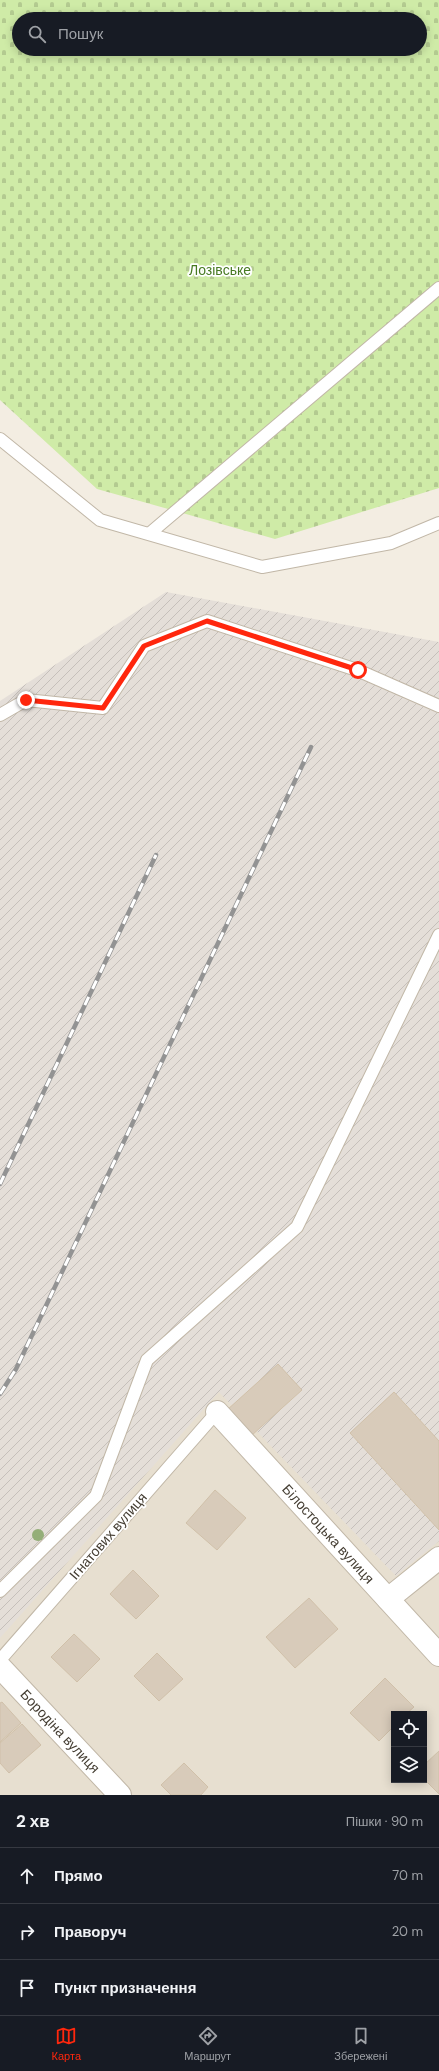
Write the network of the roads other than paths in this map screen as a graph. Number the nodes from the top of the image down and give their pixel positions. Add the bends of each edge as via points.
1 (439, 288) edge
2 (0, 439) edge
3 (439, 523) edge
4 (149, 534) junction
5 (439, 706) edge
6 (0, 715) edge
7 (439, 935) edge
8 (217, 1412) joint
9 (439, 1558) edge
10 (0, 1592) edge
11 (388, 1599) junction
12 (439, 1655) edge
13 (0, 1660) edge
14 (0, 1667) edge
15 (120, 1795) edge

1 - 4 lane
2 - 4 lane via 100,520
3 - 4 lane via 391,543 262,568
5 - 6 lane via 358,670 207,621 144,646 103,708 26,700
7 - 10 lane via 297,1227 147,1360 96,1496
8 - 11 street, Білостоцька вулиця
8 - 13 lane, Ігнатових вулиця
9 - 11 street
11 - 12 street, Білостоцька вулиця
14 - 15 street, Бородіна вулиця

